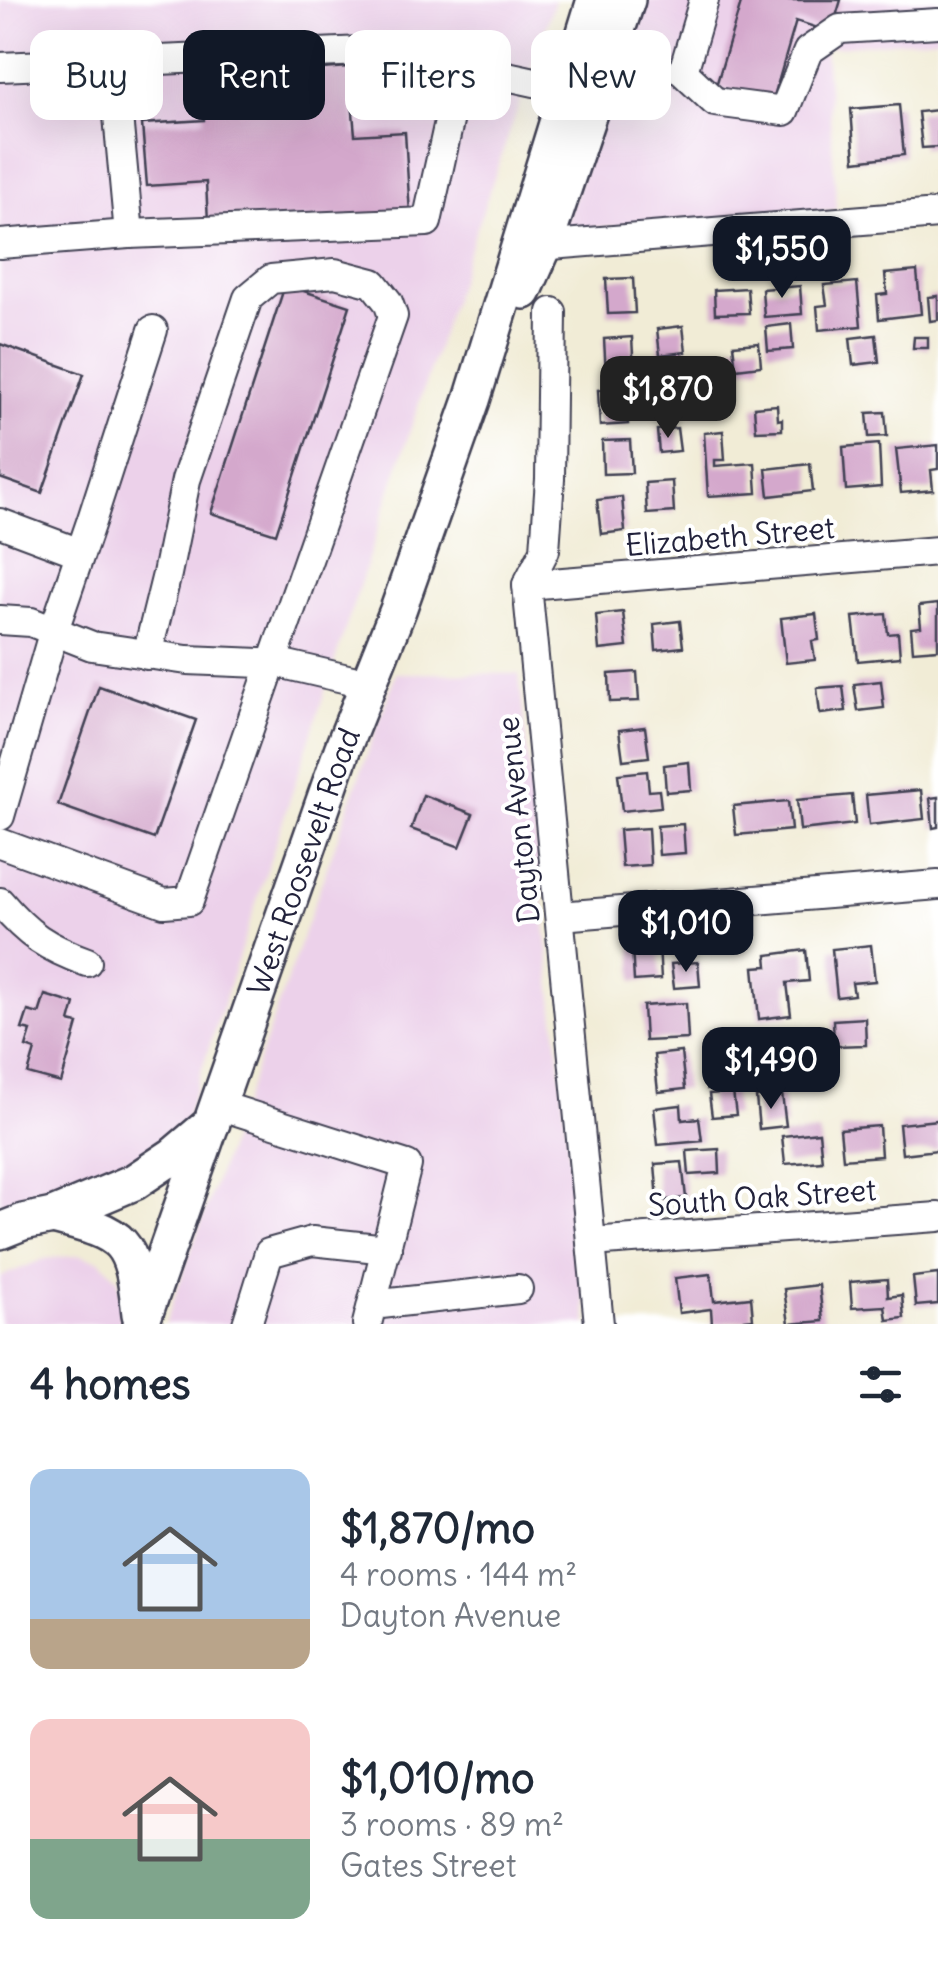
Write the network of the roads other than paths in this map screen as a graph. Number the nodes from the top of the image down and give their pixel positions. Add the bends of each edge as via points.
1 (595, 0) edge
2 (627, 0) edge
3 (704, 0) edge
4 (848, 0) edge
5 (912, 12) edge
6 (938, 23) edge
7 (840, 29) junction
8 (586, 30) edge
9 (345, 52) edge
10 (163, 60) edge
11 (30, 66) edge
12 (0, 67) edge
13 (118, 120) edge
14 (449, 120) edge
15 (560, 120) edge
16 (938, 214) edge
17 (129, 234) junction
18 (0, 244) edge
19 (531, 247) junction
20 (552, 312) dead end
21 (152, 330) dead end
22 (0, 523) edge
23 (938, 551) edge
24 (80, 553) junction
25 (527, 585) junction
26 (0, 620) edge
27 (54, 630) junction
28 (147, 655) junction
29 (271, 663) junction
30 (369, 684) junction
31 (0, 816) edge
32 (0, 843) edge
33 (938, 886) edge
34 (0, 902) edge
35 (560, 916) junction
36 (86, 962) dead end
37 (215, 1114) junction
38 (53, 1216) junction
39 (938, 1217) edge
40 (0, 1231) edge
41 (592, 1242) junction
42 (388, 1249) junction
43 (518, 1290) dead end
44 (370, 1314) edge
45 (141, 1324) edge
46 (247, 1324) edge
47 (600, 1324) edge

1 - 8 main road, West Roosevelt Road
2 - 19 main road, West Roosevelt Road
3 - 7 street via 683,72 715,102 784,111 808,51
4 - 7 street
5 - 6 street
5 - 7 street
9 - 10 street
11 - 12 street
13 - 17 street
14 - 17 street via 427,222
15 - 19 main road, West Roosevelt Road
16 - 19 street
17 - 18 street
19 - 30 main road, West Roosevelt Road
20 - 25 street, Dayton Avenue via 545,550
21 - 24 street
22 - 24 street
23 - 25 street, Elizabeth Street
24 - 27 street
25 - 35 street, Dayton Avenue
26 - 27 street
27 - 28 street via 92,646
27 - 31 street
28 - 29 street
28 - 29 street via 186,480 248,298 271,280 335,273 373,283 393,316
29 - 30 street
29 - 32 street via 189,900 164,903
30 - 37 main road, West Roosevelt Road
33 - 35 street
34 - 36 street via 52,950
35 - 41 street, Dayton Avenue
37 - 38 main road via 134,1182
37 - 42 street via 407,1165
37 - 45 main road, West Roosevelt Road
38 - 40 main road
38 - 45 main road via 97,1226 120,1242 136,1276
39 - 41 street, South Oak Street
41 - 47 street, Dayton Avenue
42 - 44 street
42 - 46 street via 312,1241 269,1252
43 - 44 street

